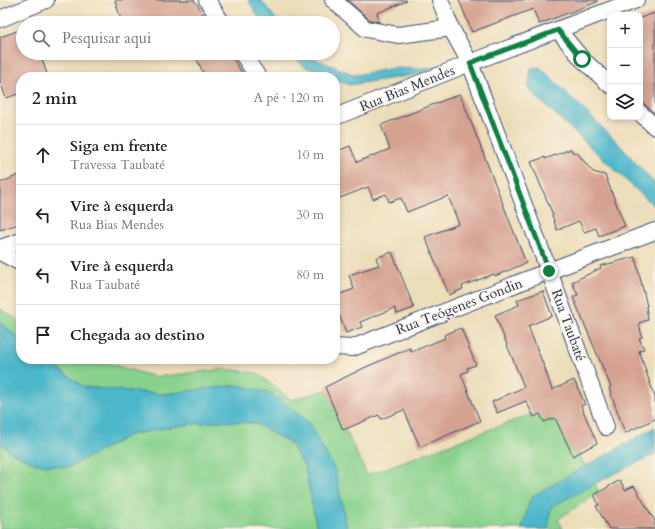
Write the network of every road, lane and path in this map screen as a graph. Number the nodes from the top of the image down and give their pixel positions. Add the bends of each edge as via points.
1 (46, 0) edge
2 (207, 0) edge
3 (333, 0) edge
4 (440, 0) edge
5 (636, 0) edge
6 (217, 16) edge
7 (0, 19) edge
8 (451, 28) junction
9 (558, 30) junction
10 (247, 60) edge
11 (470, 63) junction
12 (255, 72) edge
13 (609, 84) edge
14 (340, 115) edge
15 (643, 116) edge
16 (655, 127) edge
17 (655, 231) edge
18 (16, 242) edge
19 (0, 248) edge
20 (0, 252) edge
21 (16, 260) edge
22 (549, 271) junction
23 (340, 347) edge
24 (606, 427) dead end

1 - 7 street
2 - 6 street
3 - 8 street via 366,29 398,35
4 - 8 street, Rua Taubaté
5 - 9 street, Rua Bias Mendes
8 - 11 street, Rua Taubaté
9 - 11 street, Rua Bias Mendes
9 - 13 street via 582,59
10 - 12 street
11 - 14 street, Rua Bias Mendes
11 - 22 street, Rua Taubaté
15 - 16 street
17 - 22 street, Rua Teógenes Gondin
18 - 19 street
20 - 21 street
22 - 23 street, Rua Teógenes Gondin via 352,348
22 - 24 street, Rua Taubaté

